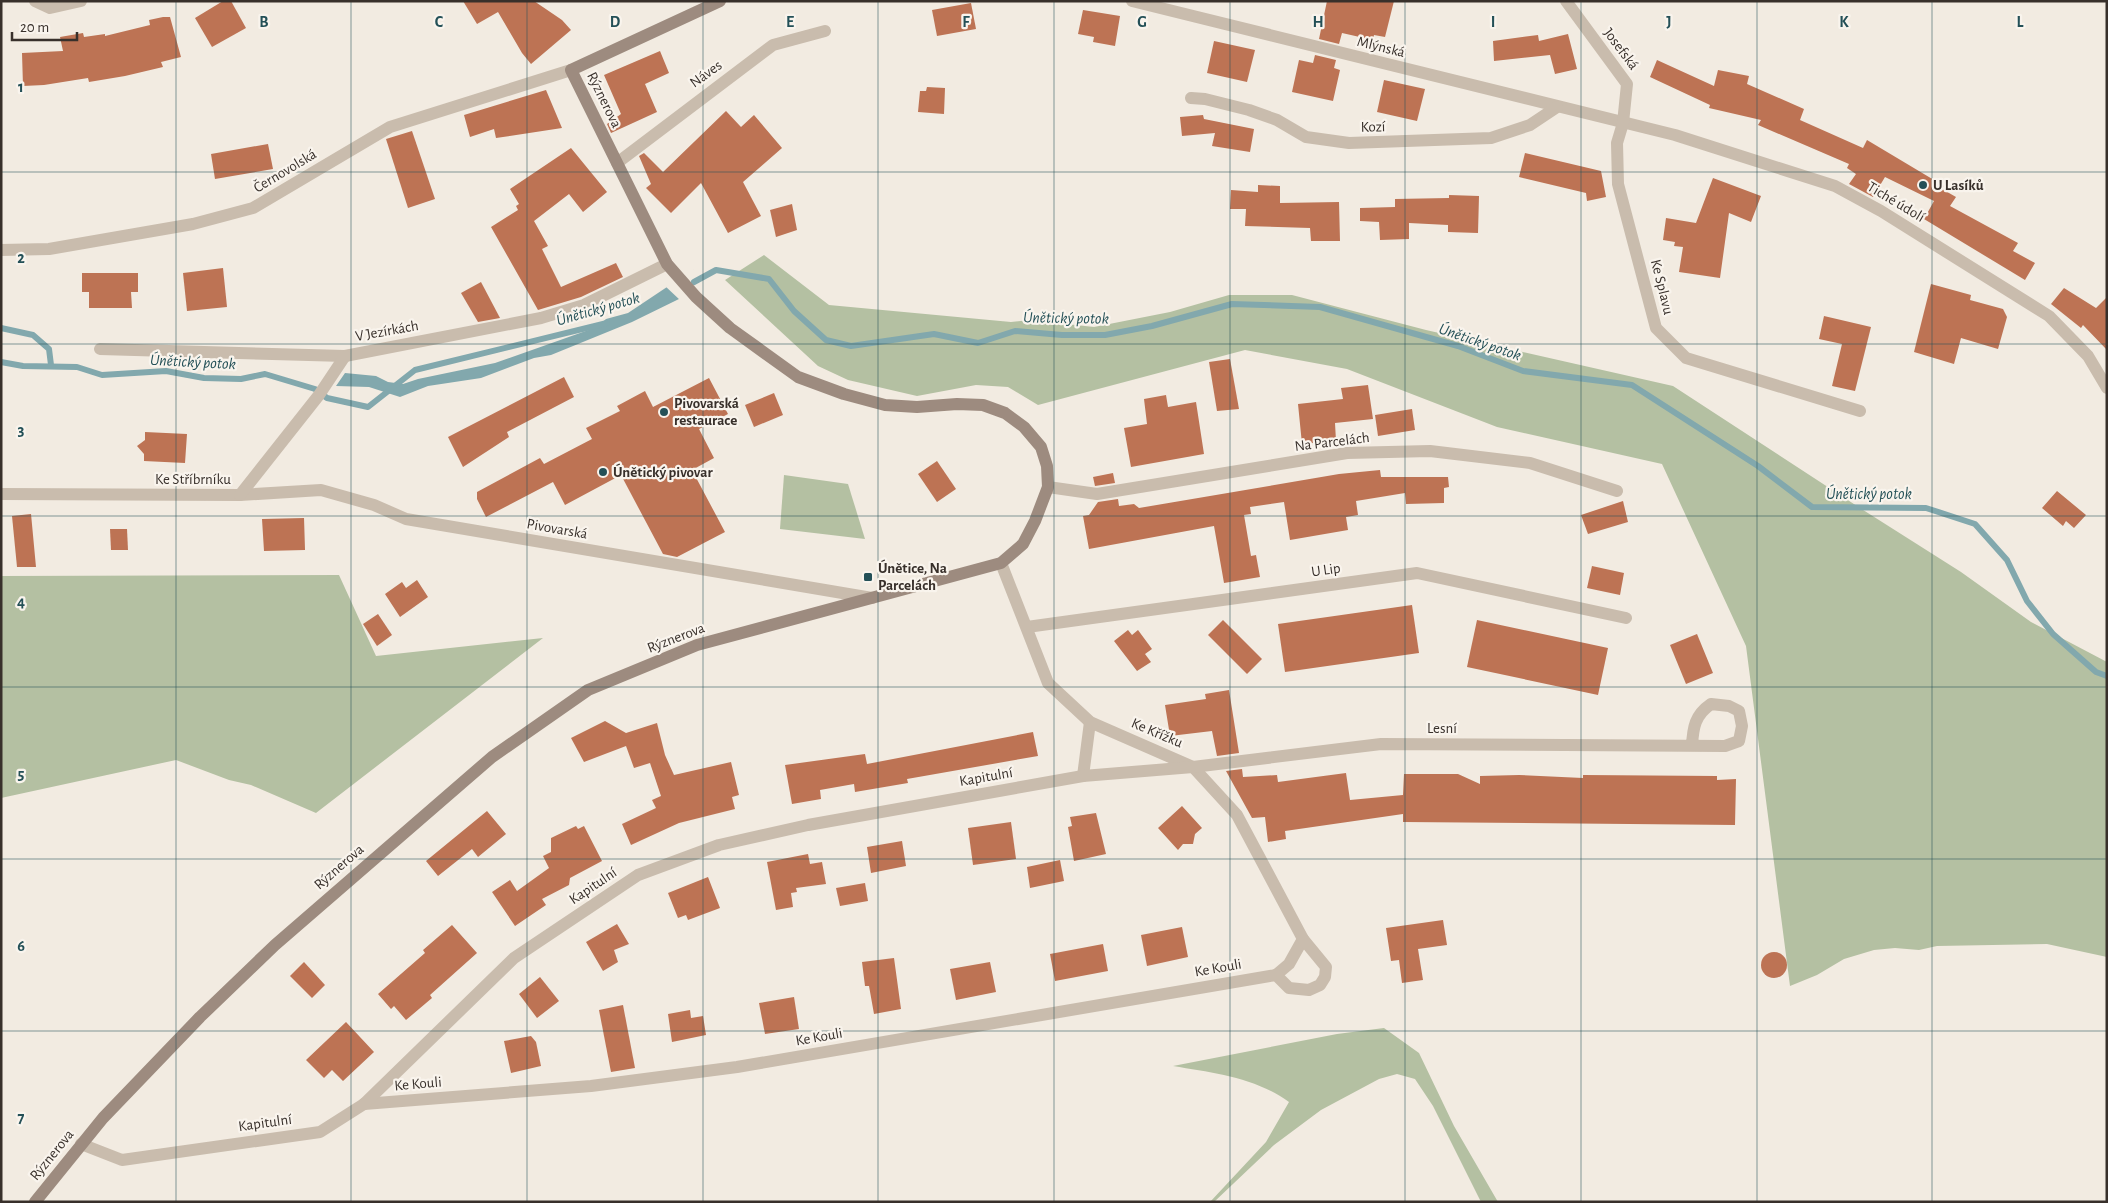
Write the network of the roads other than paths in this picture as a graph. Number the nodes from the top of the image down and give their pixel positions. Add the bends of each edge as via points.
1 (35, 1) edge
2 (81, 1) edge
3 (720, 1) edge
4 (1132, 1) edge
5 (1566, 1) edge
6 (825, 32) dead end
7 (571, 70) junction
8 (1191, 98) dead end
9 (1557, 107) junction
10 (1623, 123) junction
11 (617, 163) junction
12 (1, 250) edge
13 (667, 264) junction
14 (100, 349) dead end
15 (342, 359) junction
16 (2107, 388) edge
17 (1860, 411) dead end
18 (1048, 487) junction
19 (1617, 491) dead end
20 (1, 494) edge
21 (240, 495) junction
22 (1000, 563) junction
23 (872, 598) junction
24 (1626, 618) dead end
25 (1027, 627) junction
26 (1090, 722) junction
27 (1692, 746) dead end
28 (1193, 767) junction
29 (1082, 776) junction
30 (1303, 939) junction
31 (1276, 974) junction
32 (364, 1104) junction
33 (81, 1144) junction
34 (35, 1202) edge

1 - 2 street via 50,8
3 - 7 street, Rýznerova
4 - 9 street, Mlýnská
5 - 10 street, Josefská via 1627,84
6 - 11 street, Náves via 772,45
7 - 11 street, Rýznerova
7 - 12 street, Černovolská via 390,128 253,208 193,224 49,249
8 - 9 street, Kozí via 1249,110 1277,120 1306,137 1349,143 1491,138 1530,125
9 - 10 street, Mlýnská
10 - 16 street, Tiché údolí via 1675,135 1835,186 1881,211 2049,316 2088,356
10 - 17 street, Ke Splavu via 1617,143 1618,184 1656,328 1686,358
11 - 13 street, Rýznerova
13 - 15 street, V Jezírkách via 584,305 541,318
13 - 18 street, Rýznerova via 730,328 798,377 885,405 983,405 1005,413 1024,426 1041,447 1047,466
14 - 15 street, V Jezírkách
15 - 21 street, Ke Stříbrníku via 319,395
18 - 19 street, Na Parcelách via 1097,494 1347,453 1430,451 1530,463
18 - 22 street, Rýznerova via 1023,544
20 - 21 street, Ke Stříbrníku
21 - 23 street, Pivovarská via 321,490 374,505 406,519
22 - 23 street, Rýznerova
22 - 25 street, Ke Křížku
23 - 33 street, Rýznerova via 697,645 588,690 492,757 275,945 200,1017
24 - 25 street, U Lip via 1417,573
25 - 26 street, Ke Křížku via 1048,683
26 - 28 street, Ke Křížku
26 - 29 street
27 - 28 street, Lesní via 1381,744
28 - 29 street, Kapitulní
28 - 30 street, Ke Křížku via 1237,815
29 - 32 street, Kapitulní via 808,824 719,845 638,875 514,958
30 - 31 street via 1289,964
30 - 31 street via 1326,967 1326,977 1320,985 1309,990 1289,988
31 - 32 street, Ke Kouli via 737,1067 591,1086
32 - 33 street, Kapitulní via 320,1132 122,1160
33 - 34 street, Rýznerova

